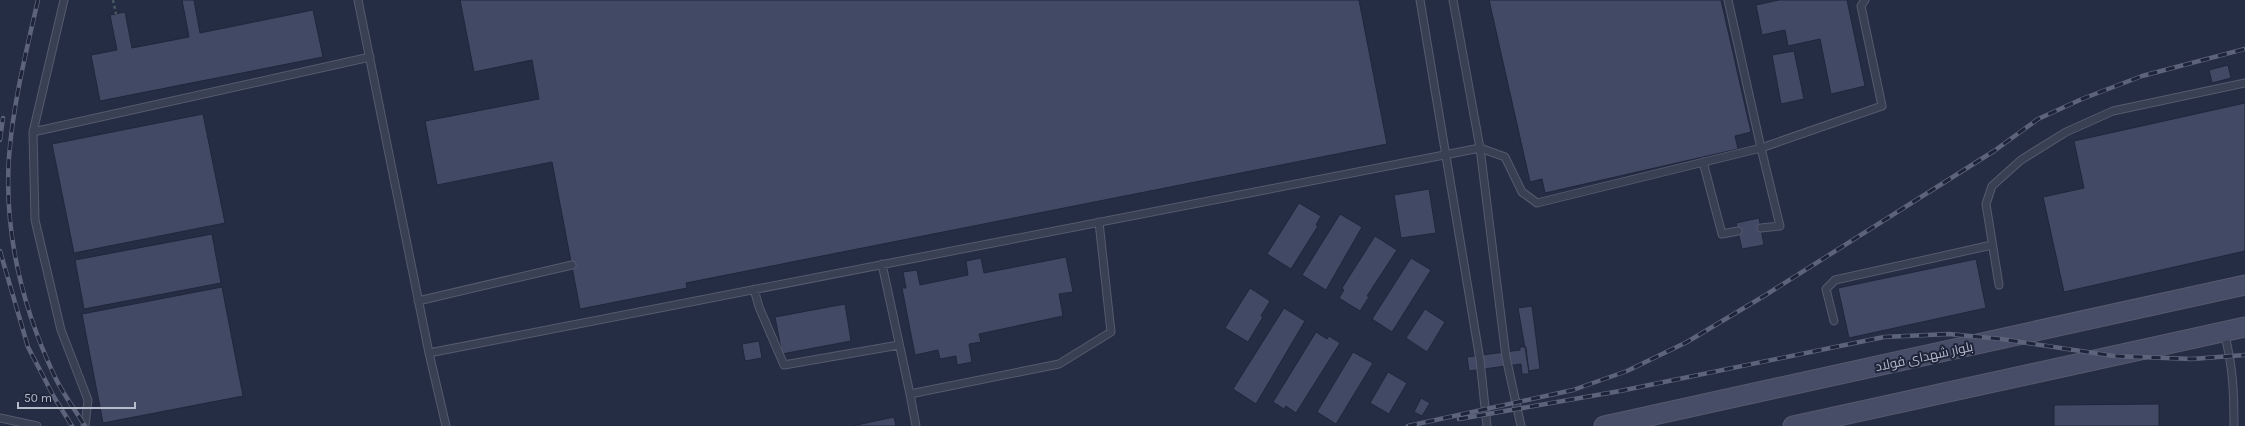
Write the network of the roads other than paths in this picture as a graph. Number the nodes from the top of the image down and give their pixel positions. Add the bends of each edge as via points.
1 (64, 0) edge
2 (358, 0) edge
3 (1420, 0) edge
4 (1453, 0) edge
5 (1728, 0) edge
6 (1866, 0) edge
7 (370, 57) junction
8 (2245, 83) edge
9 (33, 132) junction
10 (1480, 148) junction
11 (1761, 148) junction
12 (1446, 155) junction
13 (1703, 162) junction
14 (1099, 222) junction
15 (1761, 228) dead end
16 (1738, 232) dead end
17 (1992, 245) junction
18 (882, 264) junction
19 (572, 265) dead end
20 (1999, 285) dead end
21 (2245, 285) edge
22 (754, 289) junction
23 (418, 301) junction
24 (1834, 321) dead end
25 (2245, 327) edge
26 (2224, 332) junction
27 (899, 345) junction
28 (429, 353) junction
29 (910, 394) junction
30 (0, 418) edge
31 (37, 426) edge
32 (85, 426) edge
33 (446, 426) edge
34 (916, 426) edge
35 (1487, 426) edge
36 (1521, 426) edge
37 (1604, 426) edge
38 (1793, 426) edge
39 (2234, 426) edge

1 - 9 lane
2 - 7 lane
3 - 12 lane
4 - 10 lane
5 - 11 lane
6 - 11 lane via 1862,6 1882,106
7 - 9 lane
7 - 23 lane
8 - 17 lane via 2113,111 2066,132 2021,160 1992,186 1986,204
9 - 32 lane via 35,220 61,330 88,400
10 - 12 lane
10 - 13 lane via 1505,157 1522,192 1537,204
10 - 36 lane via 1506,357
11 - 13 lane
11 - 15 lane via 1780,226
12 - 14 lane
12 - 35 lane via 1480,360
13 - 16 lane via 1722,234
14 - 18 lane
14 - 29 lane via 1111,332 1059,364
17 - 20 lane
17 - 24 lane via 1834,280 1826,289
18 - 22 lane
18 - 27 lane
19 - 23 lane
21 - 37 street, بلوار شهدای فولاد
22 - 27 lane via 784,366
22 - 28 lane
23 - 28 lane
25 - 26 street
26 - 38 street
26 - 39 lane via 2231,356
27 - 29 lane
28 - 33 lane
29 - 34 lane
30 - 31 lane

